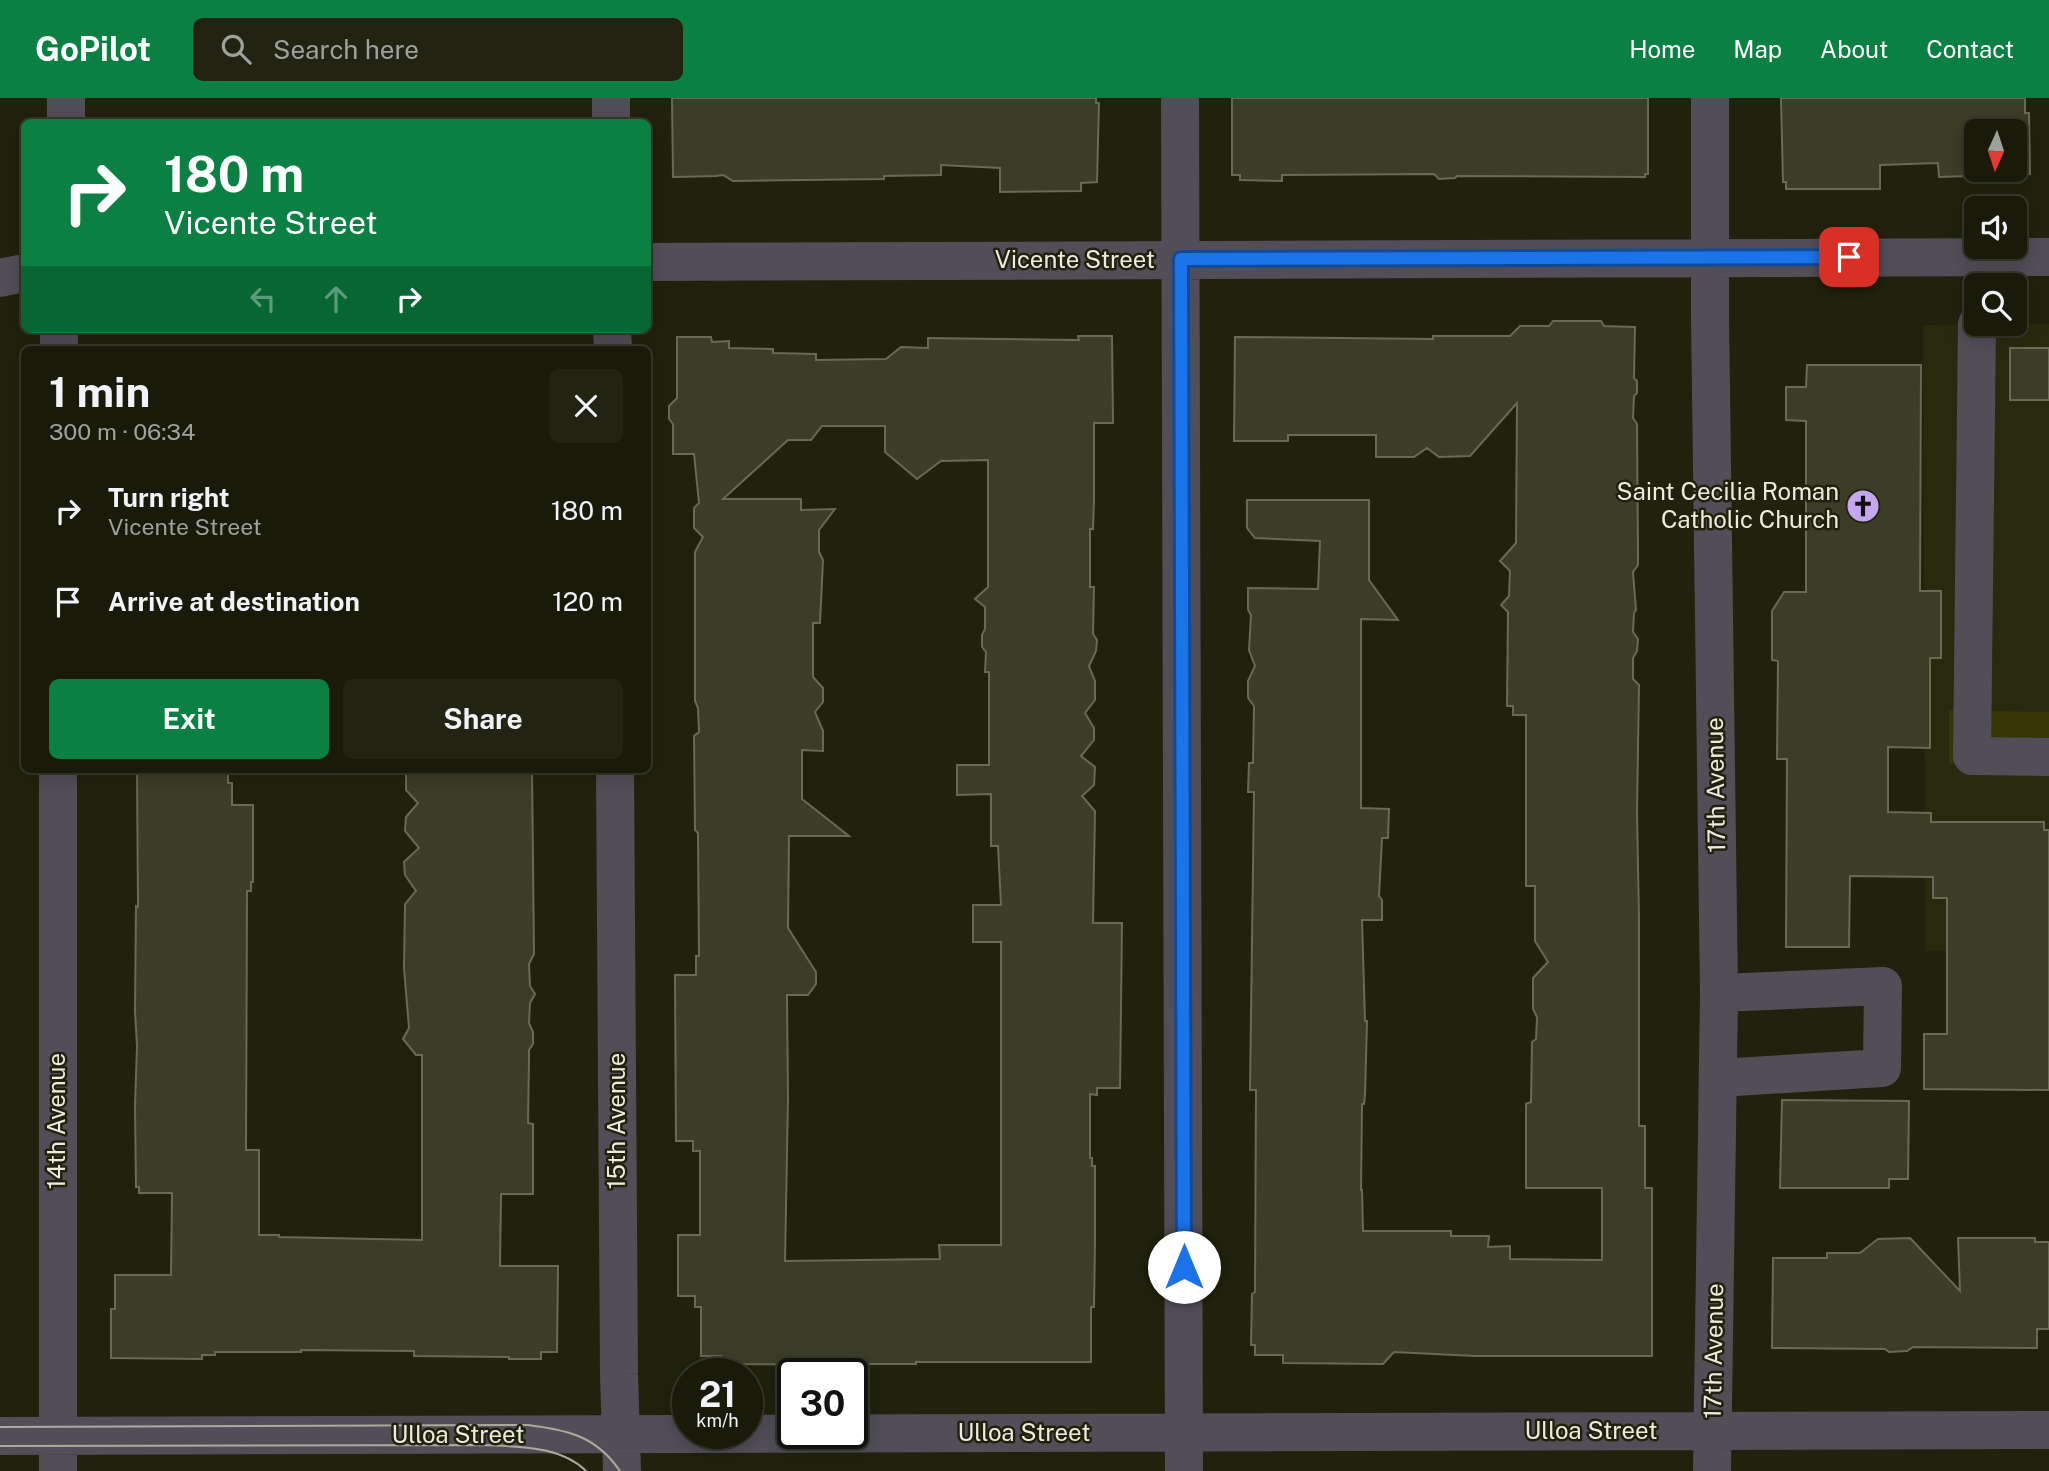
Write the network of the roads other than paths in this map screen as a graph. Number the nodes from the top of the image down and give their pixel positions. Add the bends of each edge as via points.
1 (66, 98) edge
2 (611, 98) edge
3 (1180, 98) edge
4 (1710, 98) edge
5 (66, 119) edge
6 (611, 119) edge
7 (2049, 257) edge
8 (1710, 258) junction
9 (1181, 259) junction
10 (651, 262) edge
11 (1979, 271) edge
12 (21, 274) edge
13 (0, 278) edge
14 (1977, 336) edge
15 (2049, 757) edge
16 (58, 773) edge
17 (615, 773) edge
18 (1719, 993) junction
19 (1719, 1077) junction
20 (2049, 1430) edge
21 (1712, 1431) junction
22 (1184, 1433) junction
23 (0, 1436) edge
24 (58, 1453) edge
25 (621, 1453) edge
26 (1184, 1471) edge
27 (1712, 1471) edge

1 - 5 street
2 - 6 street
3 - 9 street
4 - 8 street, 17th Avenue
7 - 11 street, Vicente Street
8 - 9 street, Vicente Street
8 - 11 street, Vicente Street
8 - 18 street, 17th Avenue
9 - 10 street, Vicente Street
9 - 22 street
12 - 13 street
14 - 15 street via 1972,756
16 - 24 street, 14th Avenue
17 - 25 street, 15th Avenue
18 - 19 street, 17th Avenue
18 - 19 street via 1883,985 1882,1068
19 - 21 street, 17th Avenue
20 - 21 street, Ulloa Street
21 - 22 street, Ulloa Street
21 - 27 street, 17th Avenue
22 - 25 street, Ulloa Street
22 - 26 street
23 - 24 street, Ulloa Street
24 - 25 street, Ulloa Street

